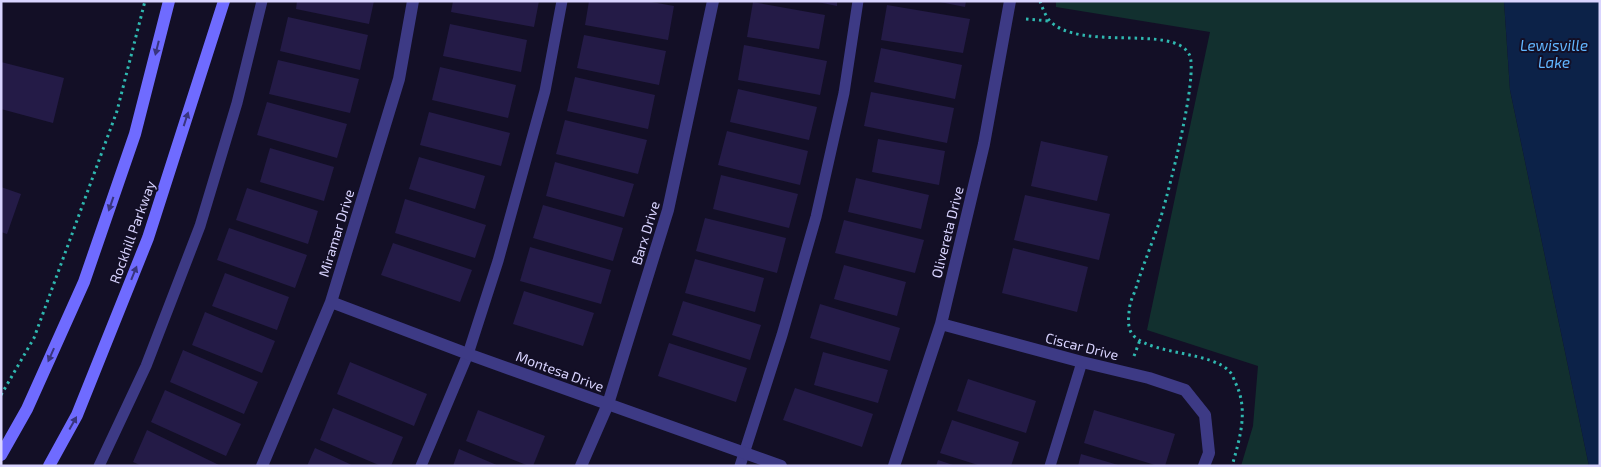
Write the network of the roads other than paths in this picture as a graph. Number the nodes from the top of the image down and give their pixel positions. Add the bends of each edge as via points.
1 (169, 1) edge
2 (224, 1) edge
3 (262, 1) edge
4 (413, 1) edge
5 (562, 1) edge
6 (713, 1) edge
7 (858, 1) edge
8 (1010, 1) edge
9 (331, 302) junction
10 (941, 324) junction
11 (468, 354) junction
12 (1082, 362) junction
13 (608, 404) junction
14 (746, 453) junction
15 (1, 456) edge
16 (49, 466) edge
17 (99, 466) edge
18 (262, 466) edge
19 (421, 466) edge
20 (582, 466) edge
21 (740, 466) edge
22 (780, 466) edge
23 (894, 466) edge
24 (1050, 466) edge
25 (1204, 466) edge

1 -> 15 street, Rockhill Parkway via 135,134 84,282 27,409
16 -> 2 street, Rockhill Parkway via 77,415 148,238
3 - 17 lane via 237,103 200,226 146,366
4 - 9 street, Miramar Drive via 399,79
5 - 11 lane via 530,149
6 - 13 street, Barx Drive via 668,210
7 - 14 lane via 844,93 816,217
8 - 10 street, Olivereta Drive via 984,144
9 - 11 street, Montesa Drive
9 - 18 street, Miramar Drive
10 - 12 street, Ciscar Drive
10 - 23 street, Olivereta Drive
11 - 13 street, Montesa Drive
11 - 19 lane
12 - 24 lane
12 - 25 street, Ciscar Drive via 1185,390 1205,416 1209,453
13 - 14 street, Montesa Drive
13 - 20 street, Barx Drive
14 - 21 lane
14 - 22 street, Montesa Drive

